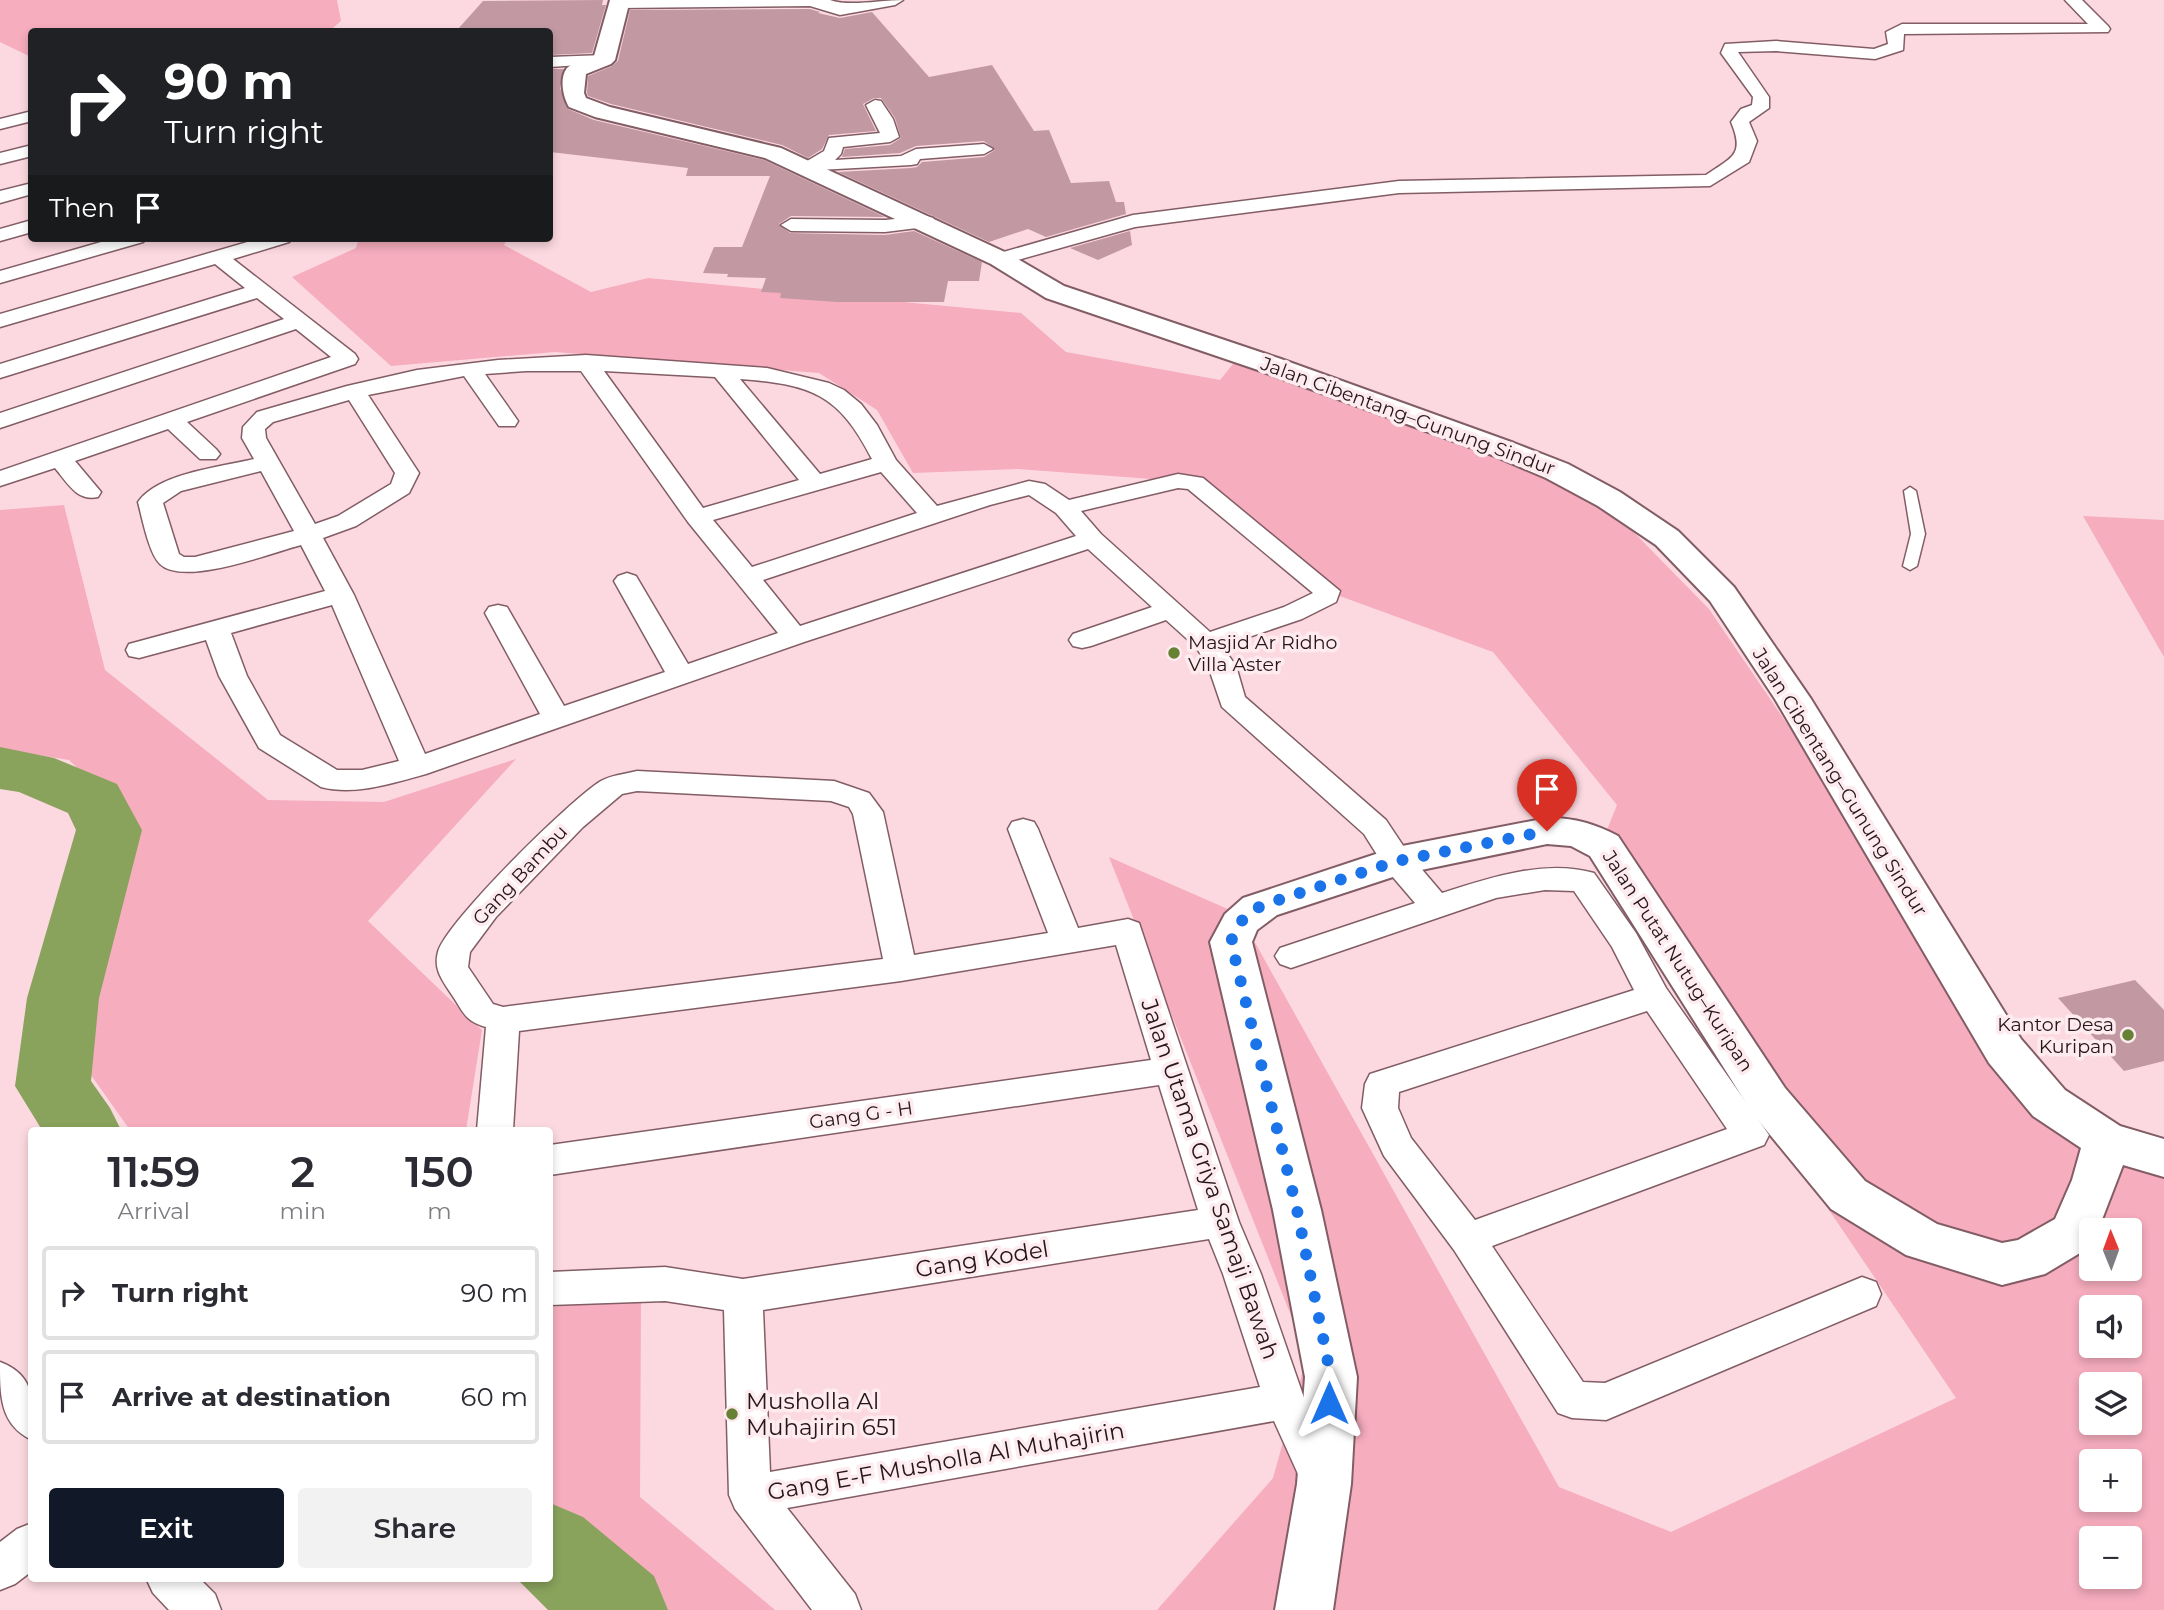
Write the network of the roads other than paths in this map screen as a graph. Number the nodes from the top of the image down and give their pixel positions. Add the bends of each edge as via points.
1 (895, 0) edge
2 (2073, 0) edge
3 (619, 1) edge
4 (570, 67) edge
5 (876, 105) dead end
6 (28, 117) edge
7 (0, 124) edge
8 (984, 149) dead end
9 (28, 151) edge
10 (0, 159) edge
11 (806, 167) junction
12 (28, 189) edge
13 (0, 197) edge
14 (926, 222) junction
15 (791, 225) dead end
16 (28, 227) edge
17 (0, 235) edge
18 (122, 242) edge
19 (269, 242) edge
20 (219, 257) junction
21 (1000, 259) junction
22 (0, 277) edge
23 (260, 290) junction
24 (0, 321) edge
25 (300, 321) junction
26 (586, 362) junction
27 (470, 369) junction
28 (0, 371) edge
29 (722, 371) junction
30 (355, 391) junction
31 (172, 420) junction
32 (0, 421) edge
33 (507, 421) dead end
34 (208, 453) dead end
35 (60, 458) junction
36 (269, 462) junction
37 (886, 463) junction
38 (0, 480) edge
39 (814, 483) junction
40 (1910, 491) dead end
41 (89, 492) dead end
42 (1065, 508) junction
43 (696, 517) junction
44 (933, 517) junction
45 (309, 535) junction
46 (1092, 539) junction
47 (1910, 566) dead end
48 (748, 577) junction
49 (627, 581) dead end
50 (341, 595) junction
51 (1170, 610) junction
52 (498, 613) dead end
53 (216, 630) junction
54 (795, 636) junction
55 (1082, 640) dead end
56 (1206, 642) junction
57 (139, 650) dead end
58 (681, 676) junction
59 (556, 718) junction
60 (416, 767) junction
61 (1023, 830) dead end
62 (1397, 861) junction
63 (1436, 906) junction
64 (1066, 939) junction
65 (1291, 956) dead end
66 (901, 969) junction
67 (1654, 996) junction
68 (503, 1020) junction
69 (1172, 1070) junction
70 (495, 1127) edge
71 (2106, 1141) junction
72 (2164, 1158) edge
73 (553, 1160) edge
74 (1220, 1222) junction
75 (1467, 1239) junction
76 (553, 1288) edge
77 (1862, 1294) dead end
78 (743, 1297) junction
79 (0, 1380) edge
80 (1285, 1401) junction
81 (28, 1416) edge
82 (1324, 1484) junction
83 (750, 1495) junction
84 (28, 1547) edge
85 (0, 1569) edge
86 (172, 1582) edge
87 (199, 1610) edge
88 (839, 1610) edge
89 (1304, 1610) edge

1 - 3 street via 840,10 810,1
2 - 21 street via 2102,29 1902,29 1894,32 1897,47 1875,54 1731,47 1729,53 1761,97 1760,108 1740,122 1748,141 1743,158 1710,180 1399,187 1133,220
3 - 4 street, Jalan Cibentang–Gunung Sindur
4 - 11 street, Jalan Cibentang–Gunung Sindur via 578,103 773,153
5 - 11 street via 890,137 835,142 832,154
6 - 7 street
8 - 11 street via 916,154 911,160
9 - 10 street
11 - 14 street, Jalan Cibentang–Gunung Sindur
12 - 13 street
14 - 15 street
14 - 21 street, Jalan Cibentang–Gunung Sindur
16 - 17 street
18 - 22 street
19 - 20 street
20 - 23 street
20 - 24 street
21 - 71 street, Jalan Cibentang–Gunung Sindur via 1055,292 1271,365 1558,471 1667,538 1721,594 1793,699 2005,1051 2049,1103
23 - 25 street
23 - 28 street
25 - 31 street via 347,359
25 - 32 street
26 - 27 street
26 - 29 street
26 - 43 street
27 - 30 street via 425,373
27 - 33 street
29 - 37 street via 803,383 836,395 863,419
29 - 39 street
30 - 36 street via 265,418 254,427 254,438
30 - 45 street via 407,473 401,488 380,502
31 - 34 street
31 - 35 street
35 - 38 street
35 - 41 street
36 - 45 street
36 - 45 street via 159,493 150,502 168,558 178,565 195,565
37 - 39 street
37 - 44 street
39 - 43 street
40 - 47 lane via 1918,534
42 - 44 street via 1029,488
42 - 46 street
42 - 56 street via 1178,481 1195,483 1327,590 1327,596 1293,613
43 - 48 street
44 - 48 street
45 - 50 street
46 - 51 street
46 - 54 street
48 - 54 street
49 - 58 street
50 - 53 street
50 - 60 street via 385,685
51 - 55 street
51 - 56 street
52 - 59 street
53 - 57 street
53 - 60 street via 233,676 269,741 331,780 362,780
54 - 58 street
56 - 62 street via 1222,666 1231,701 1375,827
58 - 59 street
59 - 60 street
61 - 64 street
62 - 63 street
62 - 71 street, Jalan Putat Nutug–Kuripan via 1547,831 1586,835 1604,846 1769,1101 1848,1195 1923,1240 2002,1264 2028,1259 2073,1233 2096,1180
62 - 82 street, Jalan Putat Nutug–Kuripan via 1263,905 1248,913 1231,942 1297,1210 1331,1377
63 - 65 street
63 - 67 street via 1493,888 1545,879 1583,881 1625,941
64 - 66 street
64 - 69 street, Jalan Utama Griya Samaji Bawah via 1128,931
66 - 68 street
66 - 68 street, Gang Bambu via 868,812 859,800 834,791 637,781 612,787 572,820 485,909 454,950 452,968 481,1013
67 - 75 street via 1382,1084 1380,1108 1397,1146
67 - 75 street via 1751,1135
68 - 70 street
69 - 73 street, Gang G - H
69 - 74 street, Jalan Utama Griya Samaji Bawah
71 - 72 street, Jalan Cibentang–Gunung Sindur
74 - 78 street, Gang Kodel
74 - 80 street, Jalan Utama Griya Samaji Bawah
75 - 77 street via 1572,1400 1606,1402
76 - 78 street, Gang Kodel via 665,1284
78 - 83 street
79 - 81 street
80 - 82 street, Jalan Utama Griya Samaji Bawah
80 - 83 street, Gang E-F Musholla Al Muhajirin
82 - 89 street, Jalan Putat Nutug–Kuripan
83 - 88 street, Gang E-F Musholla Al Muhajirin
84 - 85 street
86 - 87 street

